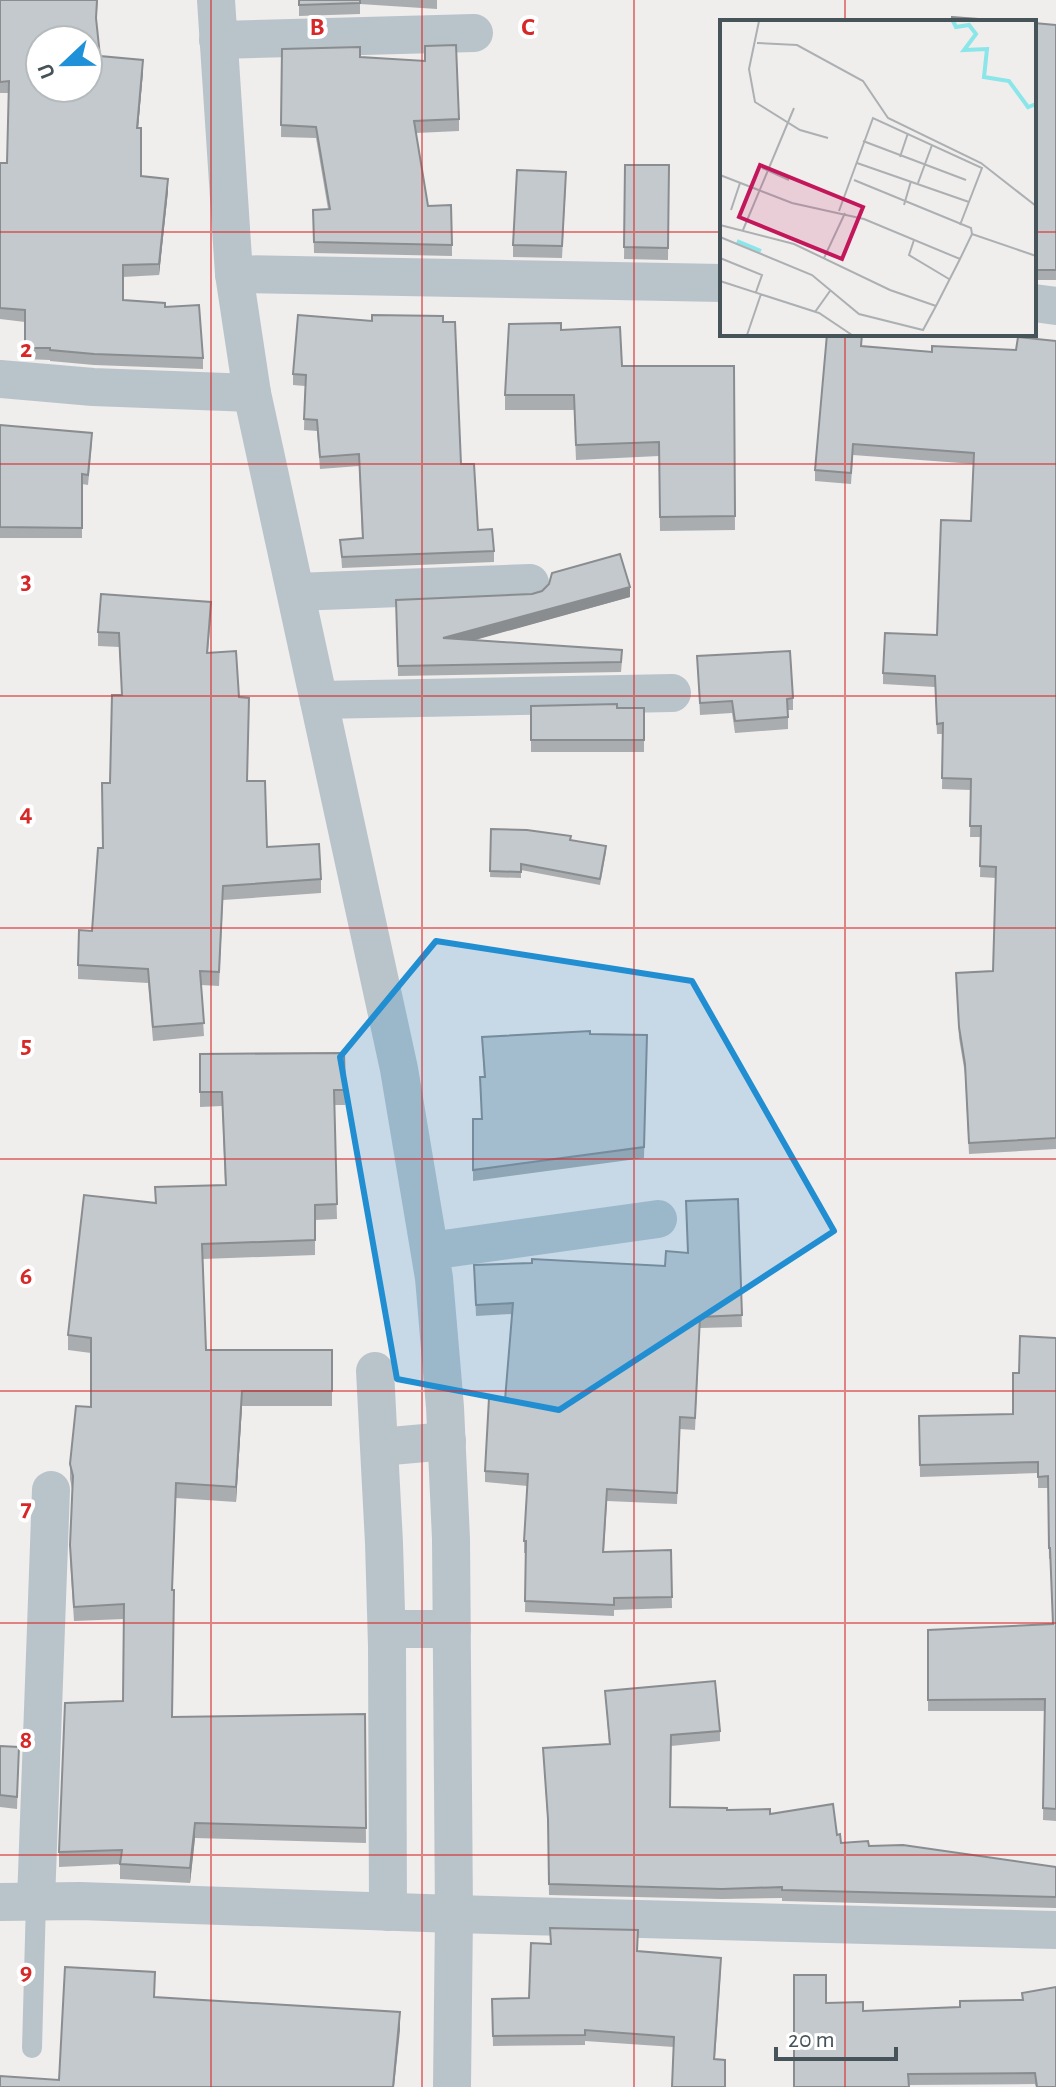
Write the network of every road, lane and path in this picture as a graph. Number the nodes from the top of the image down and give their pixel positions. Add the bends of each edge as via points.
1 (216, 0) edge
2 (474, 33) dead end
3 (218, 40) junction
4 (234, 274) junction
5 (720, 283) edge
6 (1036, 303) edge
7 (1056, 306) edge
8 (0, 379) edge
9 (252, 393) junction
10 (530, 583) dead end
11 (296, 592) junction
12 (672, 693) dead end
13 (319, 700) junction
14 (658, 1219) dead end
15 (430, 1251) junction
16 (375, 1371) dead end
17 (447, 1441) junction
18 (380, 1447) junction
19 (51, 1490) dead end
20 (387, 1629) junction
21 (452, 1629) junction
22 (18, 1902) edge
23 (388, 1912) junction
24 (454, 1914) junction
25 (1056, 1930) edge
26 (32, 2048) dead end
27 (452, 2087) edge

1 - 3 street
2 - 3 street
3 - 4 street
4 - 5 street
4 - 9 street
6 - 7 street
8 - 9 street
9 - 11 street
10 - 11 street
11 - 13 street
12 - 13 street
13 - 15 street via 399,1069
14 - 15 street
15 - 17 street
16 - 18 street
17 - 18 street
17 - 21 street
18 - 20 street
19 - 22 street
20 - 21 street
20 - 23 street
21 - 24 street
22 - 23 street
22 - 26 lane
23 - 24 street
24 - 25 street
24 - 27 street

